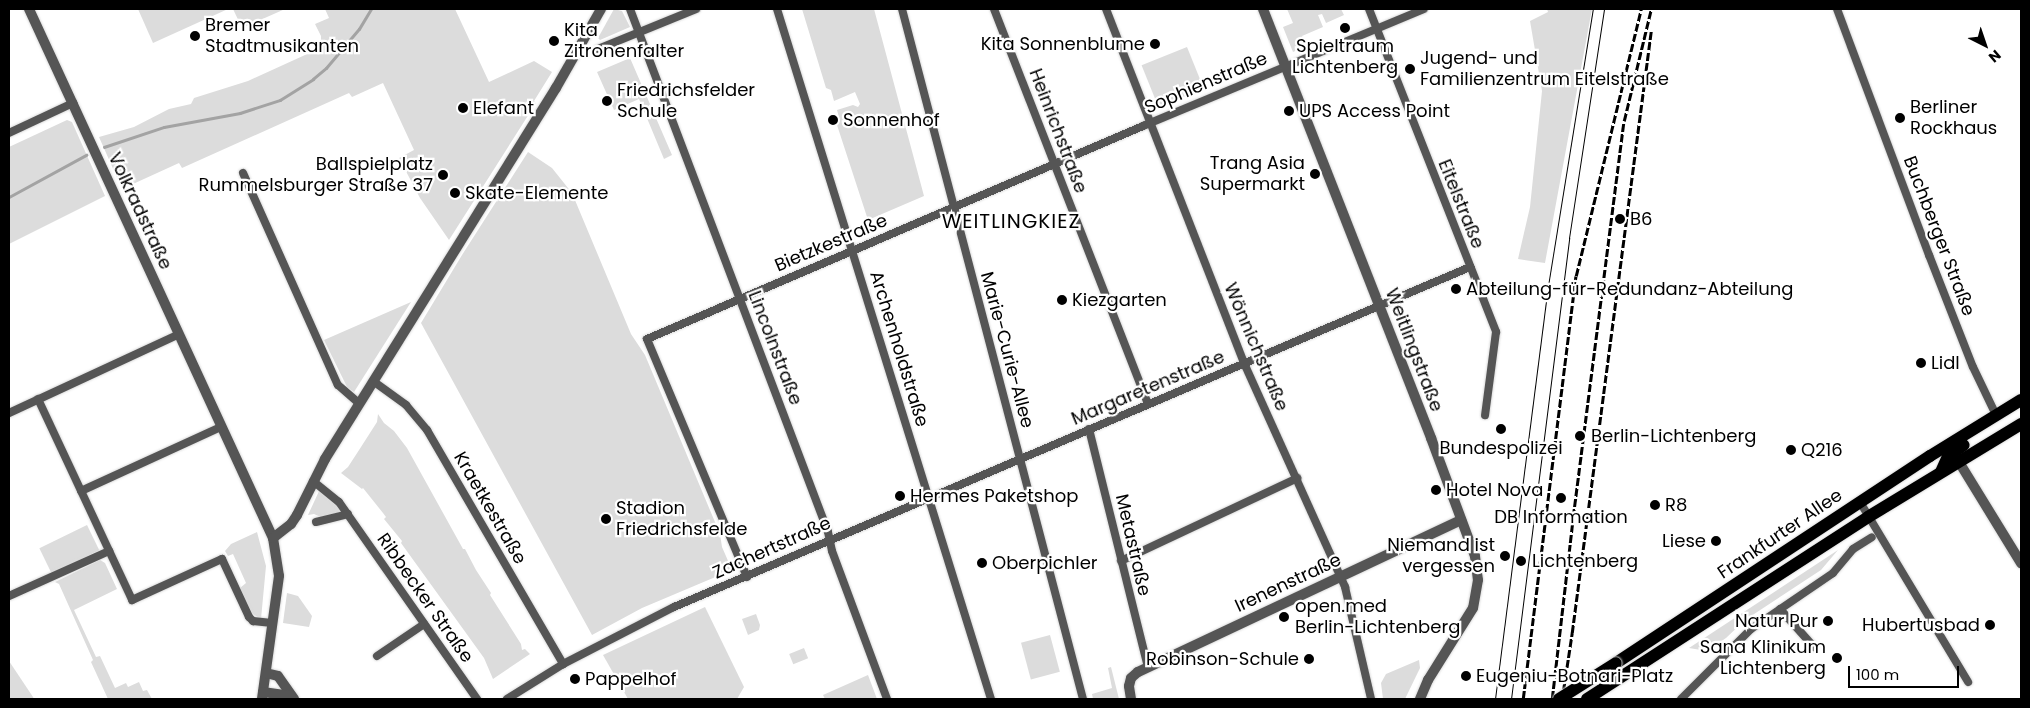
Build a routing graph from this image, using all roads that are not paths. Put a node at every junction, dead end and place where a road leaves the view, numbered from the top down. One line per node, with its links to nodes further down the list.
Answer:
1 (29, 9): 17 (street, Volkradstraße)
2 (601, 9): 30 (street)
3 (630, 9): 14 (street, Lincolnstraße)
4 (696, 9): 14 (street)
5 (777, 9): 24 (street, Archenholdstraße)
6 (902, 9): 23 (street, Marie-Curie-Allee)
7 (994, 9): 20 (street, Heinrichstraße)
8 (1106, 9): 18 (street, Wönnichstraße)
9 (1263, 9): 16 (street, Weitlingstraße)
10 (1369, 9): 13 (street, Eitelstraße)
11 (1424, 9): 13 (street, Sophienstraße)
12 (1837, 9): 37 (street, Buchberger Straße)
13 (1377, 28): 16 (street, Sophienstraße); 25 (street, Eitelstraße)
14 (641, 32): 15 (street); 26 (street, Lincolnstraße)
15 (598, 50)
16 (1285, 66): 18 (street, Sophienstraße); 27 (street, Weitlingstraße)
17 (73, 104): 19 (street); 28 (street, Volkradstraße)
18 (1150, 123): 20 (street, Sophienstraße); 29 (street, Wönnichstraße)
19 (9, 133)
20 (1054, 164): 22 (street, Sophienstraße); 34 (street, Heinrichstraße)
21 (243, 173): 33 (street)
22 (1000, 187): 23 (street, Bietzkestraße)
23 (954, 207): 24 (street, Bietzkestraße); 42 (street, Marie-Curie-Allee)
24 (852, 250): 26 (street, Bietzkestraße); 48 (street, Archenholdstraße)
25 (1470, 267): 27 (street, Margaretenstraße); 36 (street, Eitelstraße)
26 (740, 299): 56 (street, Lincolnstraße); 60 (street, Bietzkestraße)
27 (1380, 305): 29 (street, Margaretenstraße); 52 (street, Weitlingstraße)
28 (179, 334): 31 (street); 39 (street, Volkradstraße)
29 (1244, 362): 34 (street, Margaretenstraße); 45 (street, Wönnichstraße)
30 (373, 381): 33 (street); 68 (street, Kraetkestraße)
31 (38, 399): 35 (street); 47 (street)
32 (2021, 400): 37 (main road, Frankfurter Allee)
33 (359, 403): 46 (street)
34 (1148, 404): 40 (street, Margaretenstraße)
35 (9, 413)
36 (1484, 415)
37 (1996, 415): 38 (main road); 43 (main road); 44 (main road); 49 (main road, Frankfurter Allee)
38 (2019, 425): 43 (main road, Frankfurter Allee)
39 (221, 427): 47 (street); 55 (street, Volkradstraße)
40 (1089, 429): 41 (street, Margaretenstraße); 58 (street, Metastraße)
41 (1058, 442): 42 (street, Zachertstraße)
42 (1019, 458): 48 (street, Zachertstraße); 78 (street, Marie-Curie-Allee)
43 (1959, 462): 44 (main road, Frankfurter Allee); 59 (street)
44 (1941, 472): 51 (main road, Frankfurter Allee)
45 (1297, 478): 58 (street); 61 (street, Wönnichstraße)
46 (313, 481): 50 (street, Ribbecker Straße); 55 (street)
47 (81, 492): 57 (street)
48 (929, 498): 56 (street, Zachertstraße); 77 (street, Archenholdstraße)
49 (1860, 502): 51 (street); 82 (main road, Frankfurter Allee, bridge)
50 (348, 514): 53 (street); 65 (street, Ribbecker Straße)
51 (1868, 517): 71 (street); 83 (main road, Frankfurter Allee)
52 (1461, 520): 61 (street, Irenenstraße); 81 (street, Weitlingstraße)
53 (316, 522)
54 (1872, 537): 63 (street)
55 (273, 538): 64 (street, Volkradstraße)
56 (830, 540): 60 (street, Zachertstraße); 76 (street, Lincolnstraße)
57 (109, 551): 62 (street); 64 (street)
58 (1121, 561): 69 (street, Metastraße)
59 (2021, 563)
60 (747, 577): 68 (street, Zachertstraße)
61 (1340, 577): 69 (street, Irenenstraße); 80 (street, Wönnichstraße)
62 (9, 596)
63 (1780, 609): 66 (street); 84 (street)
64 (272, 624): 70 (street, Volkradstraße)
65 (424, 624): 67 (street); 74 (street, Ribbecker Straße)
66 (1814, 647)
67 (377, 656)
68 (563, 664): 75 (street, Zachertstraße)
69 (1148, 667): 79 (street, Irenenstraße)
70 (266, 673): 72 (street, Volkradstraße); 73 (street)
71 (1968, 682)
72 (262, 695): 73 (street)
73 (293, 698)
74 (477, 699)
75 (507, 699)
76 (887, 699)
77 (991, 699)
78 (1083, 699)
79 (1132, 699)
80 (1371, 699)
81 (1420, 699)
82 (1559, 699)
83 (1587, 699)
84 (1681, 699)

